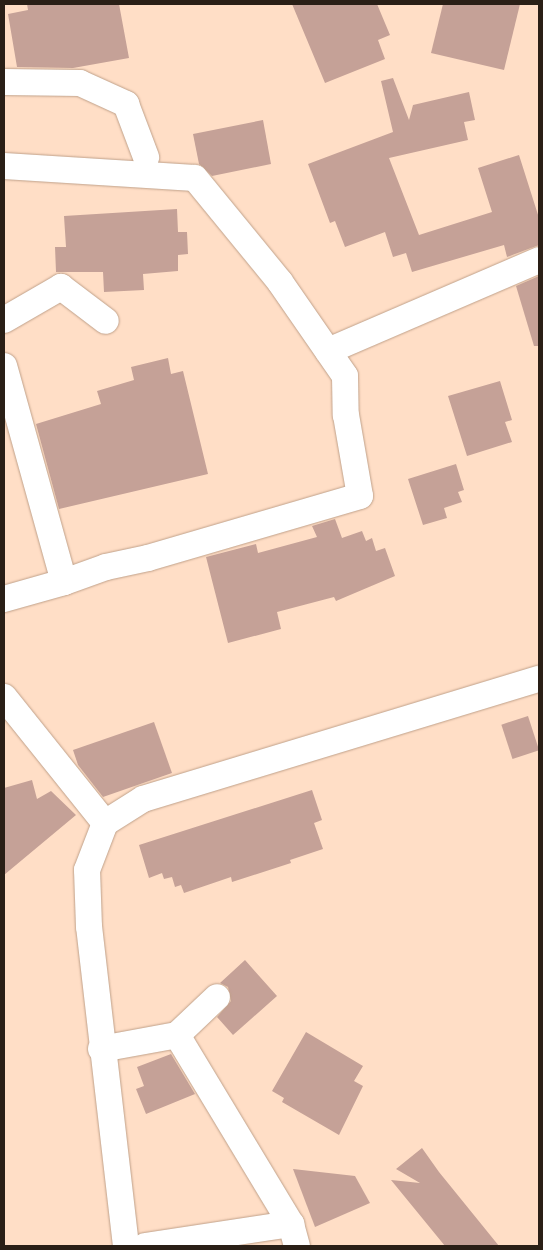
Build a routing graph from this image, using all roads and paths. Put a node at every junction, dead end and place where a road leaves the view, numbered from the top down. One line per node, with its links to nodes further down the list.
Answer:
1 (4, 82): 2 (street)
2 (146, 157)
3 (4, 166): 7 (street)
4 (539, 260): 7 (street)
5 (4, 320): 6 (street)
6 (106, 321)
7 (328, 351): 9 (street)
8 (4, 366): 9 (street)
9 (64, 582): 10 (street)
10 (4, 599)
11 (539, 679): 13 (street)
12 (4, 697): 13 (street)
13 (105, 823): 16 (street)
14 (217, 997): 15 (street)
15 (177, 1035): 16 (street); 17 (street)
16 (101, 1049): 18 (street)
17 (294, 1235): 19 (street)
18 (126, 1246)
19 (144, 1246)

